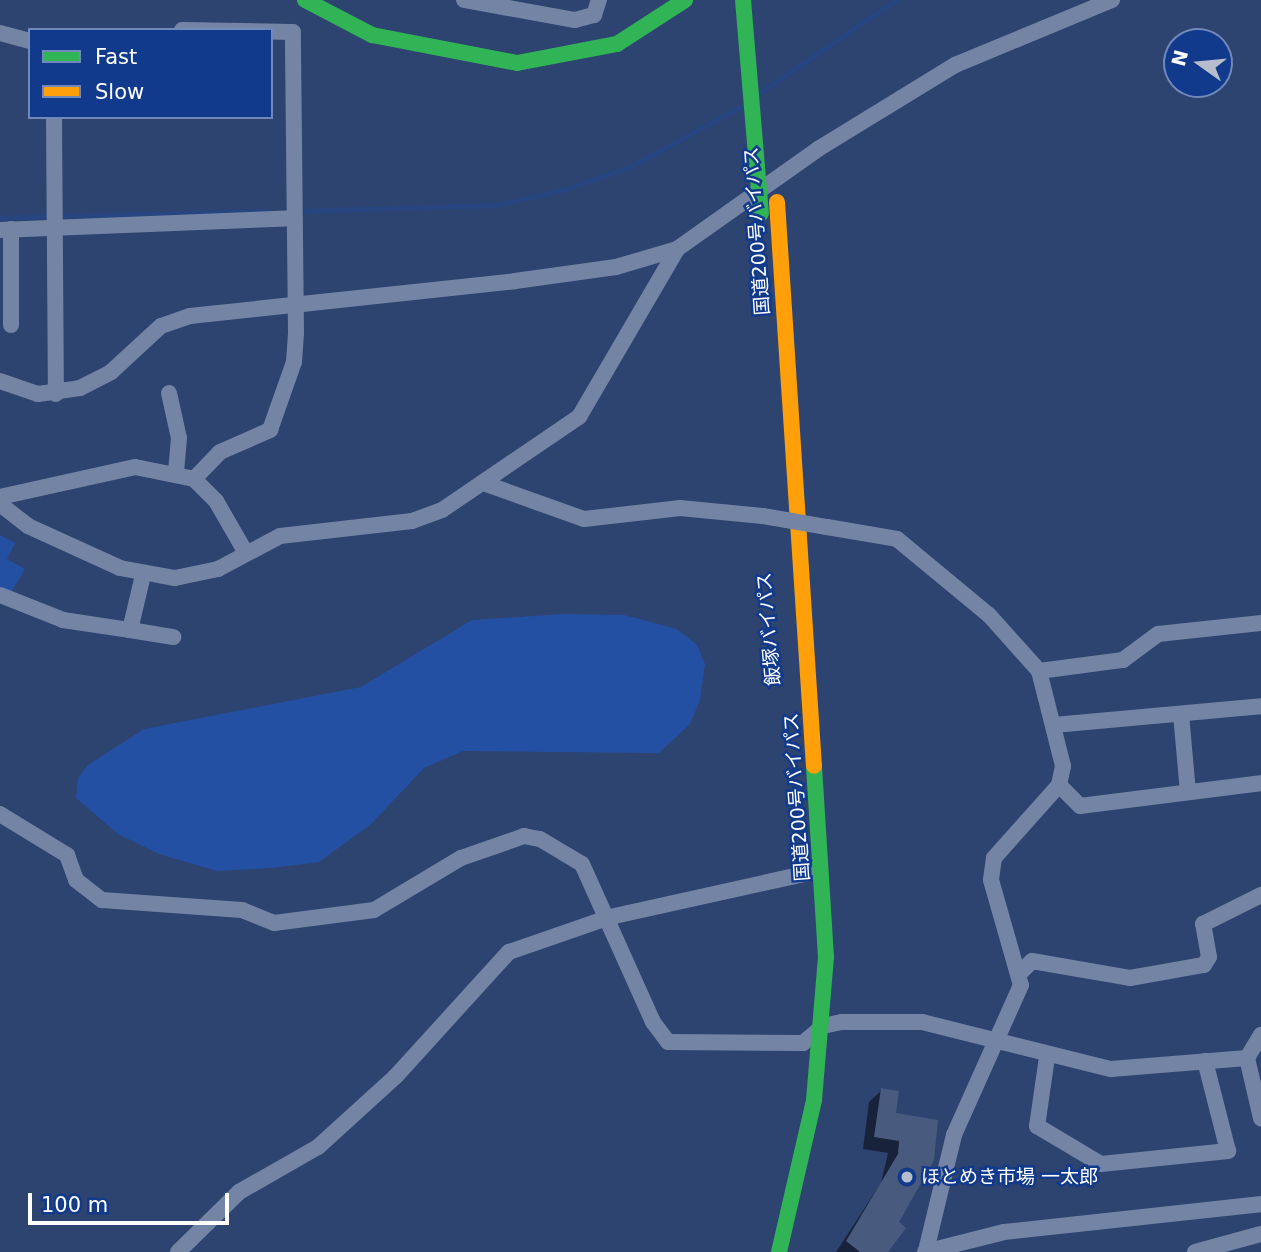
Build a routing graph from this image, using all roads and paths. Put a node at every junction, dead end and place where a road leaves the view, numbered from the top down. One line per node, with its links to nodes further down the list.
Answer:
1 (305, 0): 4 (main road)
2 (464, 0): 3 (street)
3 (599, 0)
4 (685, 0)
5 (743, 0): 40 (main road, 飯塚バイパス, bridge)
6 (759, 0): 44 (main road, 国道200号バイパス)
7 (1112, 0): 15 (street)
8 (273, 32): 12 (street)
9 (0, 33): 10 (street)
10 (28, 40)
11 (54, 119): 13 (street)
12 (293, 218): 13 (street); 16 (street)
13 (55, 229): 14 (street); 20 (street)
14 (5, 230): 17 (street)
15 (677, 249): 16 (street); 23 (street)
16 (295, 303): 20 (street); 22 (street)
17 (11, 325)
18 (0, 381): 20 (street)
19 (169, 393): 21 (street)
20 (56, 394)
21 (176, 475): 22 (street); 24 (street)
22 (194, 479): 26 (street)
23 (486, 484): 26 (street); 32 (street, bridge)
24 (0, 497)
25 (0, 503): 27 (street)
26 (246, 553): 27 (street)
27 (143, 575): 30 (street)
28 (0, 595): 30 (street)
29 (1261, 623): 32 (street)
30 (130, 629): 31 (street)
31 (173, 637)
32 (1039, 671): 35 (street)
33 (1261, 706): 34 (street)
34 (1181, 714): 35 (street); 38 (street)
35 (1054, 725): 37 (street)
36 (1261, 783): 38 (street)
37 (1059, 785): 38 (street); 43 (street)
38 (1188, 792)
39 (0, 814): 42 (street)
40 (809, 873): 42 (street); 46 (main road, 飯塚バイパス)
41 (1261, 895): 43 (street)
42 (610, 917): 46 (street); 55 (street)
43 (1019, 974): 47 (street)
44 (823, 1026): 46 (street); 47 (street); 57 (main road, 国道200号バイパス)
45 (1261, 1035): 49 (street)
46 (803, 1043): 56 (main road, 飯塚バイパス)
47 (994, 1044): 48 (street); 58 (street)
48 (1047, 1057): 50 (street); 50 (street)
49 (1247, 1058): 50 (street); 51 (street)
50 (1205, 1061)
51 (1258, 1095): 52 (street)
52 (1261, 1118)
53 (1261, 1204): 58 (street)
54 (1261, 1234): 59 (street)
55 (178, 1252)
56 (762, 1252)
57 (779, 1252)
58 (925, 1252)
59 (1195, 1252)

